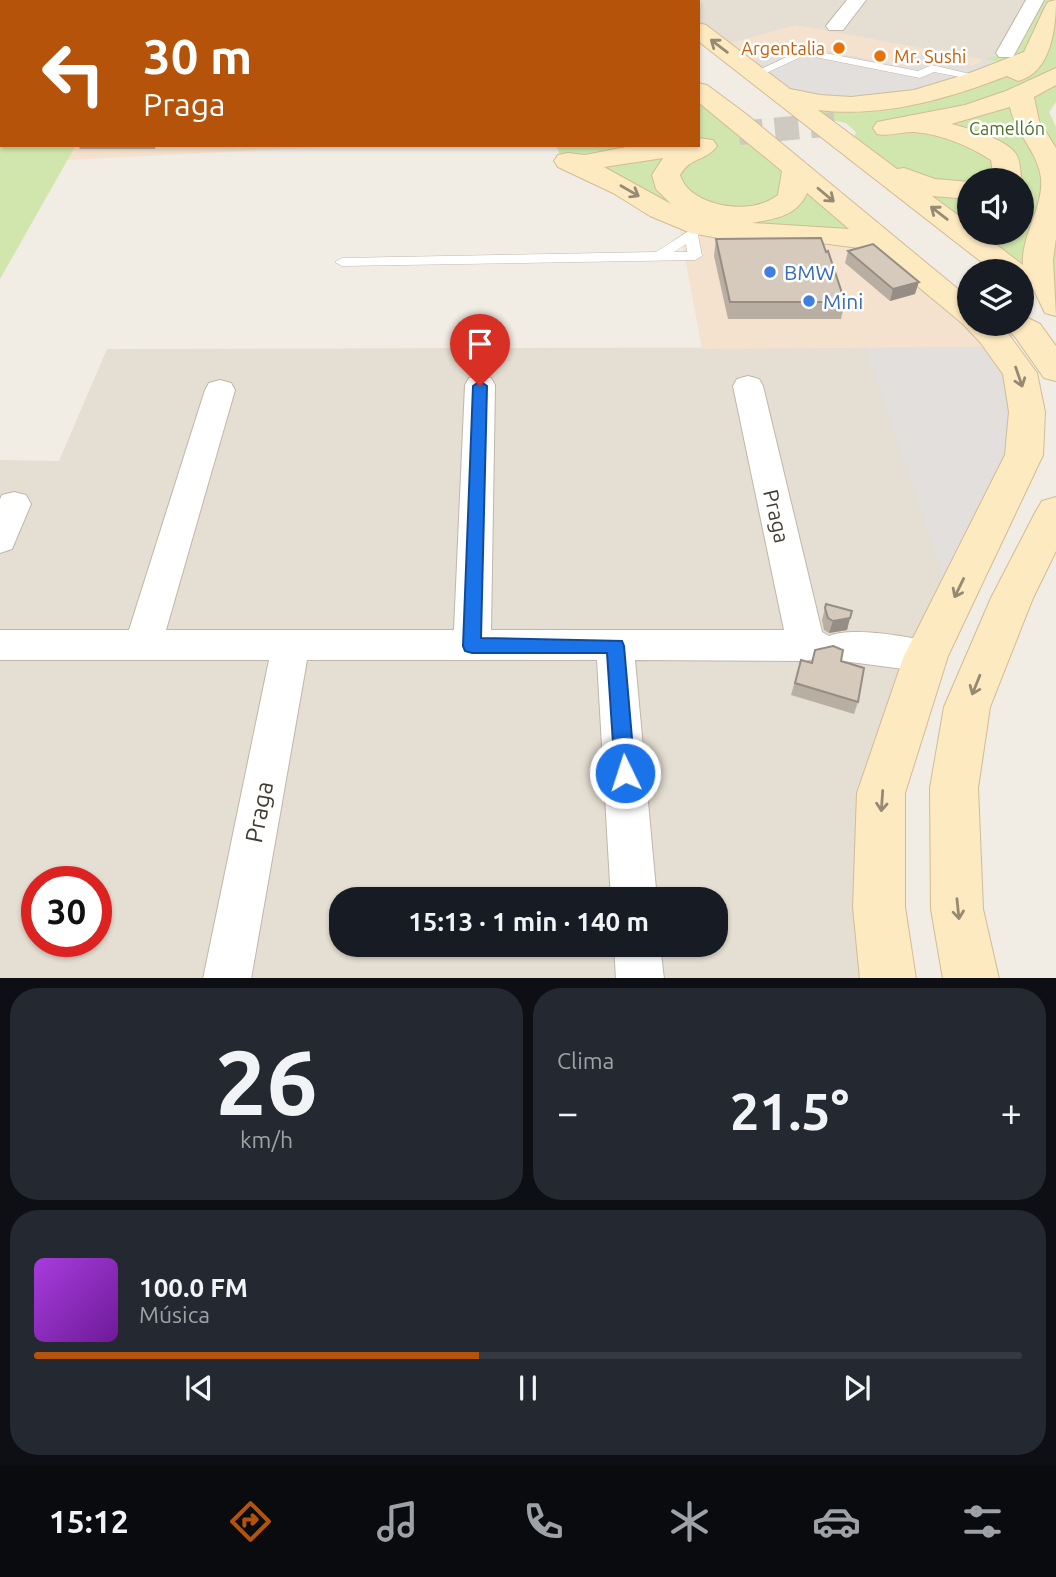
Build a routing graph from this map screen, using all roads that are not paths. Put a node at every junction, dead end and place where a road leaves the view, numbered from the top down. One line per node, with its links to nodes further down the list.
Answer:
1 (857, 0): 4 (street)
2 (1035, 0): 6 (street)
3 (1056, 7): 7 (main road)
4 (836, 26)
5 (700, 32): 9 (main road, one-way to 5)
6 (1006, 53)
7 (1034, 56): 11 (main road); 17 (main road)
8 (700, 66): 12 (main road)
9 (756, 74): 11 (lane); 13 (main road)
10 (1056, 75): 14 (main road)
11 (981, 78): 13 (main road)
12 (710, 86): 16 (main road); 30 (main road)
13 (784, 94): 17 (main road)
14 (1021, 96): 15 (main road); 33 (main road)
15 (910, 124): 17 (main road); 22 (main road)
16 (742, 131): 18 (main road); 23 (main road)
17 (851, 134): 24 (main road); 28 (main road, one-way to 17)
18 (701, 140)
19 (666, 147): 21 (main road)
20 (691, 147): 23 (main road)
21 (563, 153): 25 (main road, one-way to 25)
22 (1006, 168)
23 (796, 170): 26 (main road, one-way to 26)
24 (957, 190)
25 (696, 230): 26 (main road); 27 (lane); 27 (lane)
26 (882, 242): 32 (main road)
27 (659, 256): 29 (lane)
28 (998, 259)
29 (342, 262)
30 (957, 273)
31 (1034, 289): 33 (main road)
32 (957, 305)
33 (1056, 306)
34 (993, 336): 49 (main road, one-way to 49)
35 (1032, 336): 36 (main road)
36 (1056, 370)
37 (480, 386): 46 (street)
38 (748, 386): 48 (street, Praga)
39 (219, 390): 44 (street)
40 (14, 504): 42 (street)
41 (1056, 511): 55 (main road, one-way to 55)
42 (0, 540)
43 (0, 645): 44 (street)
44 (143, 645): 45 (street)
45 (291, 646): 46 (street); 52 (street, Praga)
46 (472, 646): 47 (street)
47 (615, 646): 48 (street); 50 (street)
48 (821, 646): 49 (street)
49 (926, 656): 54 (main road, one-way to 54)
50 (633, 887)
51 (638, 957): 53 (street)
52 (227, 978)
53 (640, 978)
54 (888, 978)
55 (971, 978)

